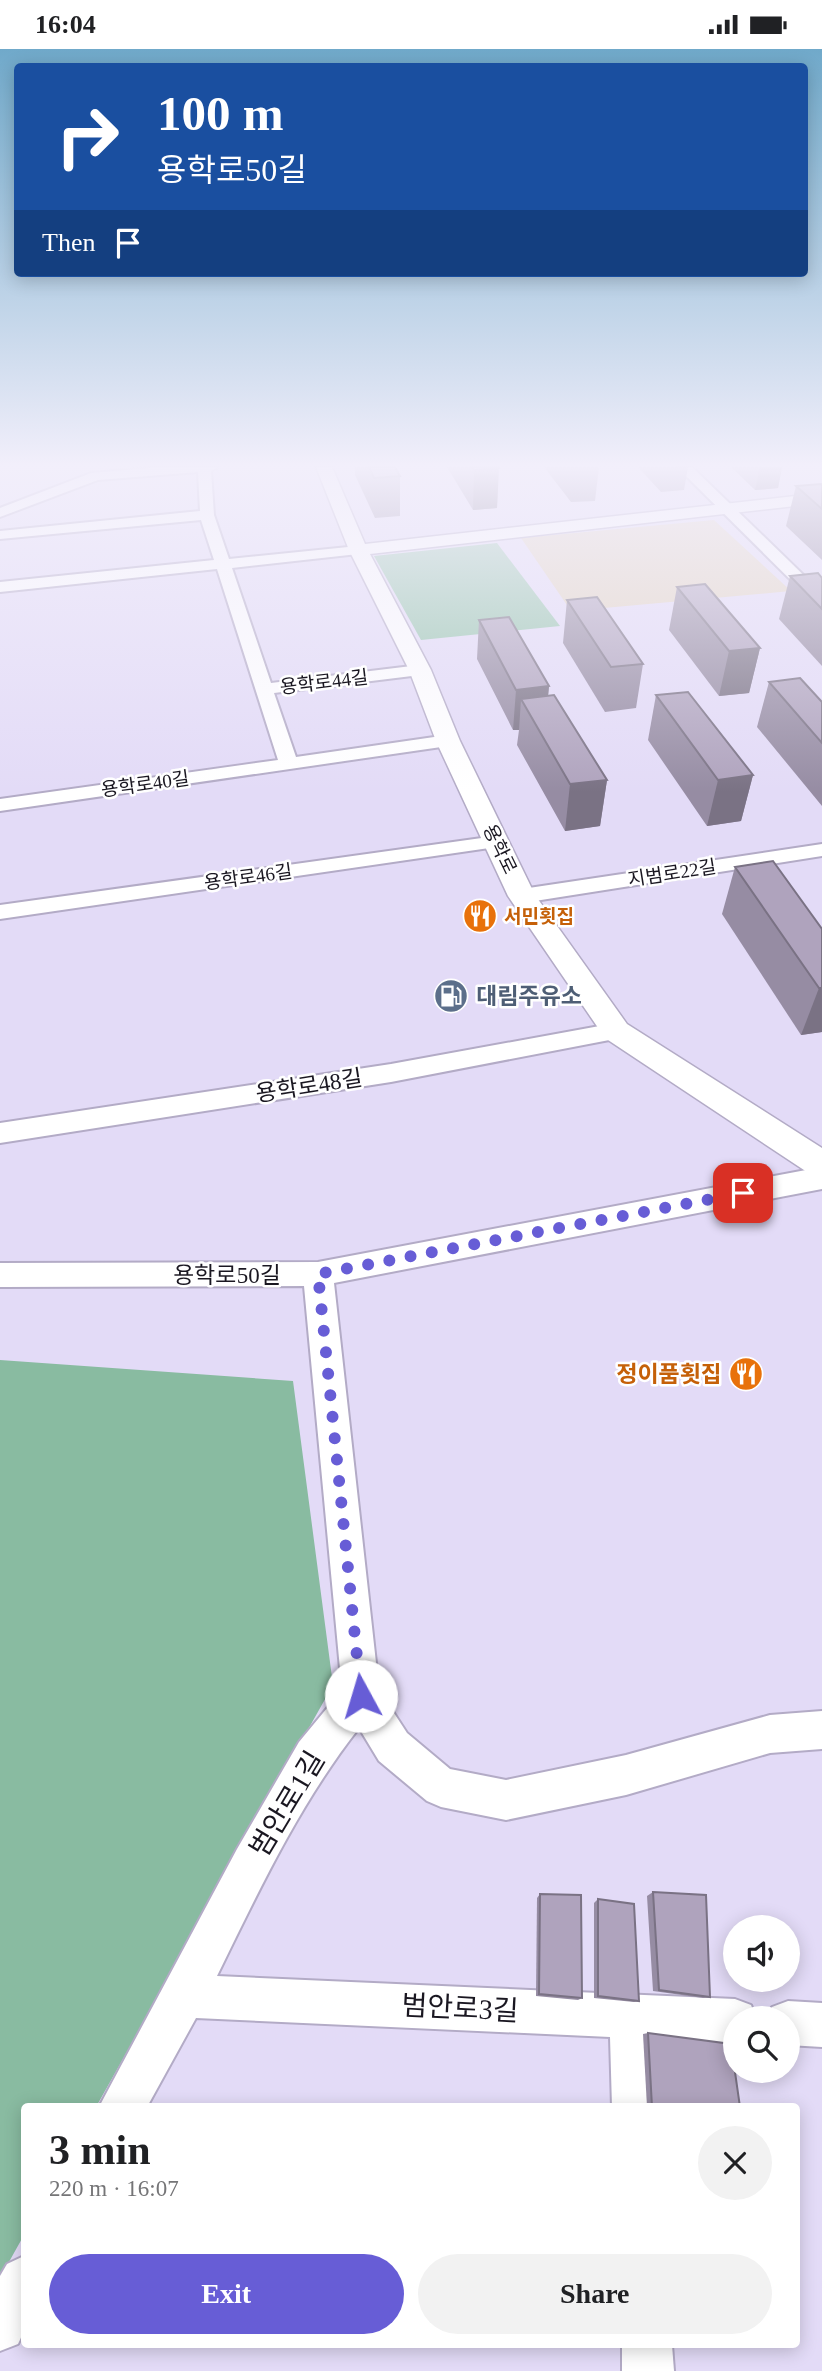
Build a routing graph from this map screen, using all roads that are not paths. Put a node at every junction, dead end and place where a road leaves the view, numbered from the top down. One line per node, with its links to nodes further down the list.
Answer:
1 (117, 575): 5 (street)
2 (226, 575): 8 (street)
3 (371, 575): 7 (street, 용학로)
4 (794, 575): 6 (street)
5 (0, 587)
6 (822, 602)
7 (420, 670): 8 (street, 용학로44길); 9 (street, 용학로)
8 (264, 689): 10 (street, 용학로44길)
9 (448, 741): 10 (street, 용학로40길); 12 (street, 용학로)
10 (289, 764): 11 (street, 용학로40길)
11 (0, 805)
12 (496, 842): 14 (street, 용학로); 15 (street, 용학로46길)
13 (822, 851): 14 (street, 지범로22길)
14 (522, 896): 16 (street, 용학로)
15 (0, 912)
16 (616, 1031): 17 (street, 용학로48길); 18 (street, 용학로)
17 (0, 1133)
18 (822, 1165)
19 (822, 1178): 20 (street, 용학로50길)
20 (318, 1274): 21 (street, 용학로50길); 22 (street)
21 (0, 1275)
22 (361, 1696): 23 (street); 24 (street, 범안로1길)
23 (822, 1730)
24 (184, 1996): 25 (street, 범안로3길); 29 (street, 범안로1길)
25 (631, 2016): 26 (street, 범안로3길); 30 (street)
26 (723, 2020)
27 (800, 2024): 28 (street)
28 (822, 2025)
29 (124, 2103)
30 (635, 2103)
31 (21, 2287): 32 (street)
32 (0, 2326)
33 (647, 2348): 34 (street)
34 (649, 2371)

